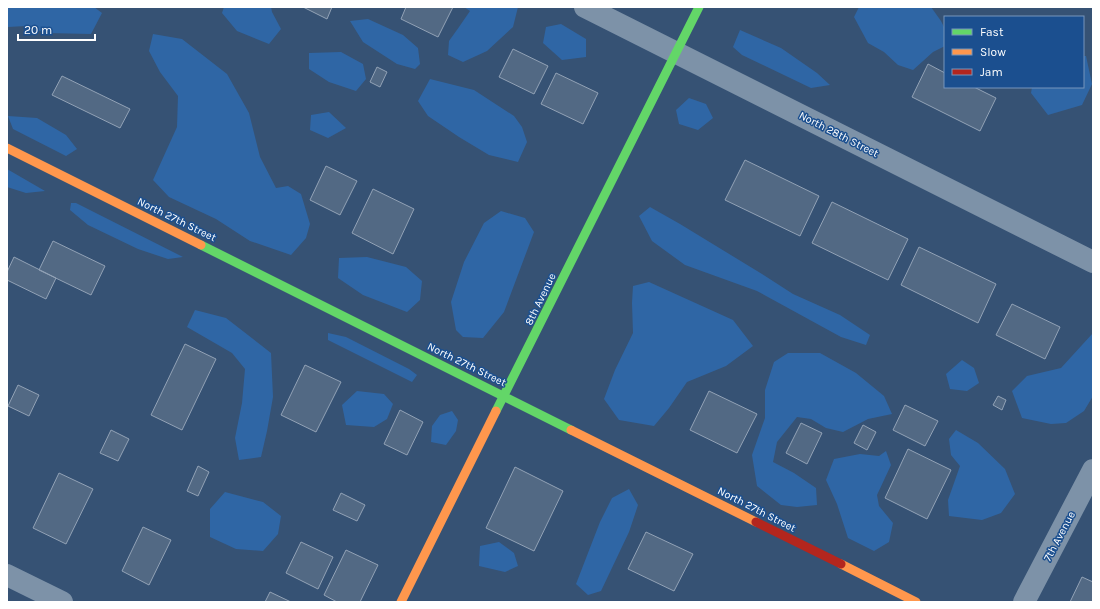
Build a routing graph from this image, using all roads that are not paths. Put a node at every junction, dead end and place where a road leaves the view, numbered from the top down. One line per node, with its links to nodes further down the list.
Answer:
1 (585, 7): 3 (street, North 28th Street)
2 (699, 7): 3 (street, 8th Avenue)
3 (676, 52): 5 (street, North 28th Street); 6 (street, 8th Avenue)
4 (7, 148): 6 (street, North 27th Street)
5 (1093, 262)
6 (505, 396): 10 (street, 8th Avenue); 11 (street, North 27th Street)
7 (1093, 470): 12 (street, 7th Avenue)
8 (7, 575): 9 (street)
9 (62, 602)
10 (402, 602)
11 (916, 602)
12 (1024, 602)

